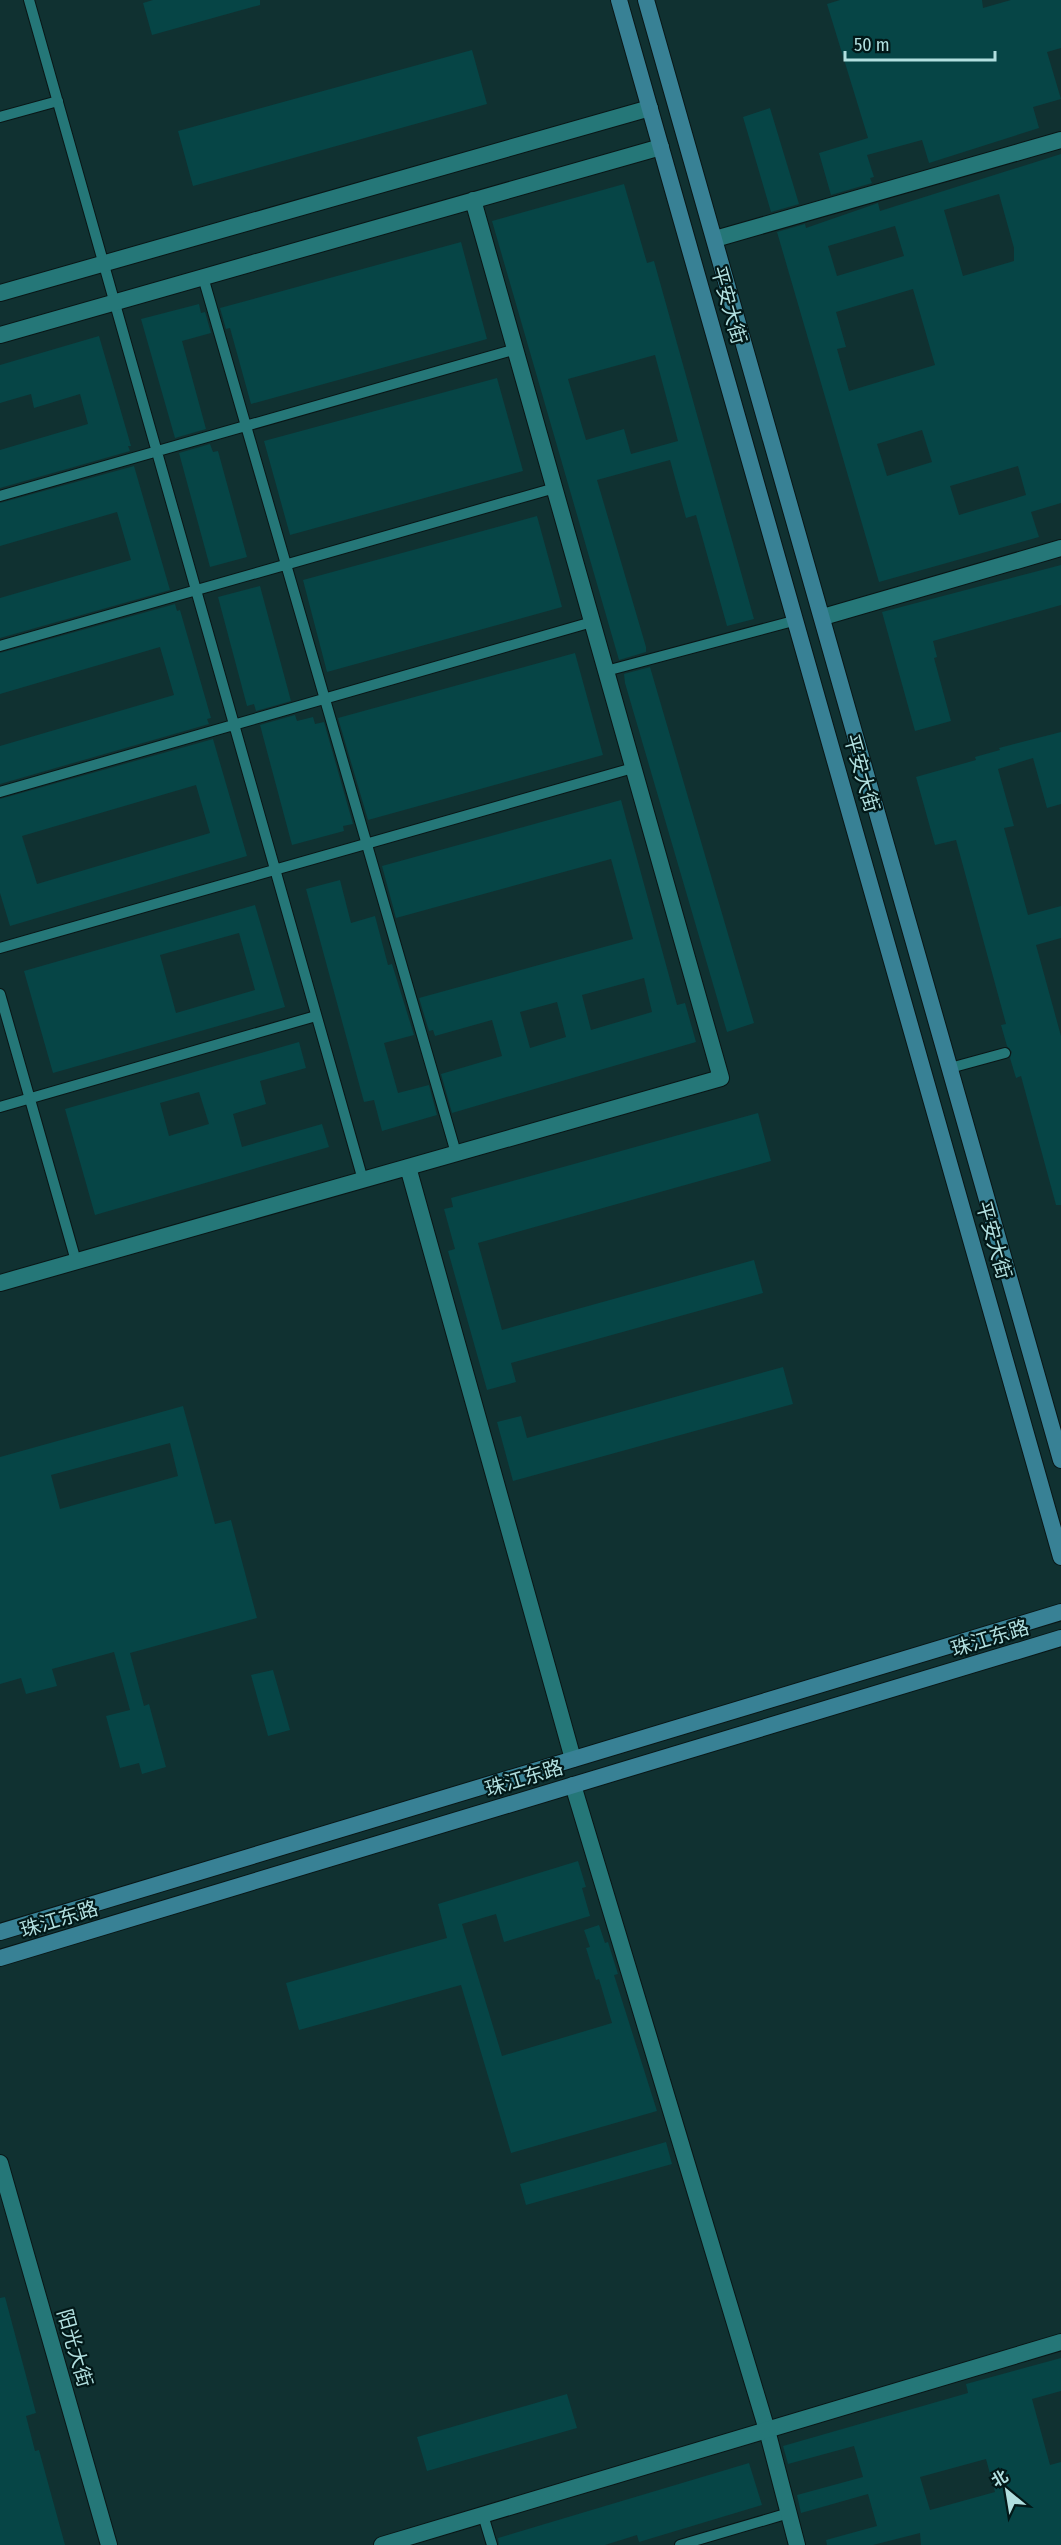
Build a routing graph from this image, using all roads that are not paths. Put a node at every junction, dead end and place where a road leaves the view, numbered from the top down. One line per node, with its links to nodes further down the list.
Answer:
1 (29, 0): 4 (lane)
2 (619, 0): 5 (main road, 平安大街)
3 (646, 0): 10 (main road, 平安大街)
4 (58, 101): 6 (lane); 11 (lane)
5 (650, 108): 8 (main road, 平安大街); 11 (street)
6 (0, 117)
7 (1061, 140): 10 (street)
8 (661, 147): 9 (street); 25 (main road, 平安大街)
9 (473, 200): 12 (street); 16 (street)
10 (715, 239): 24 (main road, 平安大街)
11 (104, 264): 13 (street); 14 (lane)
12 (203, 277): 14 (street); 17 (lane)
13 (0, 293)
14 (115, 302): 15 (street); 18 (lane)
15 (0, 335)
16 (516, 349): 17 (lane); 19 (street)
17 (246, 426): 18 (lane); 22 (lane)
18 (157, 451): 20 (lane); 23 (lane)
19 (555, 488): 22 (lane); 26 (street)
20 (0, 496)
21 (1061, 548): 24 (street)
22 (286, 564): 23 (lane); 29 (lane)
23 (196, 590): 27 (lane); 30 (lane)
24 (822, 617): 39 (main road, 平安大街)
25 (797, 620): 28 (lane); 48 (main road, 平安大街)
26 (592, 622): 28 (street); 29 (lane)
27 (0, 646)
28 (606, 671): 31 (street)
29 (324, 699): 30 (lane); 33 (lane)
30 (234, 725): 32 (lane); 34 (lane)
31 (633, 768): 33 (lane); 42 (street)
32 (0, 792)
33 (366, 844): 34 (lane); 42 (lane)
34 (275, 870): 35 (lane); 37 (lane)
35 (0, 948)
36 (0, 994): 40 (lane)
37 (316, 1016): 40 (lane); 44 (lane)
38 (1005, 1053): 39 (lane)
39 (950, 1068): 47 (main road, 平安大街)
40 (30, 1098): 41 (lane); 45 (lane)
41 (0, 1107)
42 (456, 1153): 43 (street)
43 (408, 1167): 44 (street); 51 (street)
44 (363, 1180): 45 (street)
45 (76, 1261): 46 (street)
46 (0, 1283)
47 (1061, 1460)
48 (1061, 1557)
49 (1061, 1611): 51 (main road)
50 (1061, 1638): 52 (main road, 珠江东路)
51 (573, 1759): 53 (main road)
52 (573, 1785): 54 (main road, 珠江东路); 57 (street)
53 (0, 1932)
54 (0, 1958)
55 (0, 2163): 60 (street, 阳光大街)
56 (1061, 2342): 57 (street)
57 (767, 2430): 58 (street); 59 (street)
58 (789, 2513): 63 (lane); 64 (street)
59 (483, 2515): 61 (street); 62 (lane)
60 (109, 2545)
61 (382, 2545)
62 (492, 2545)
63 (680, 2545)
64 (797, 2545)

